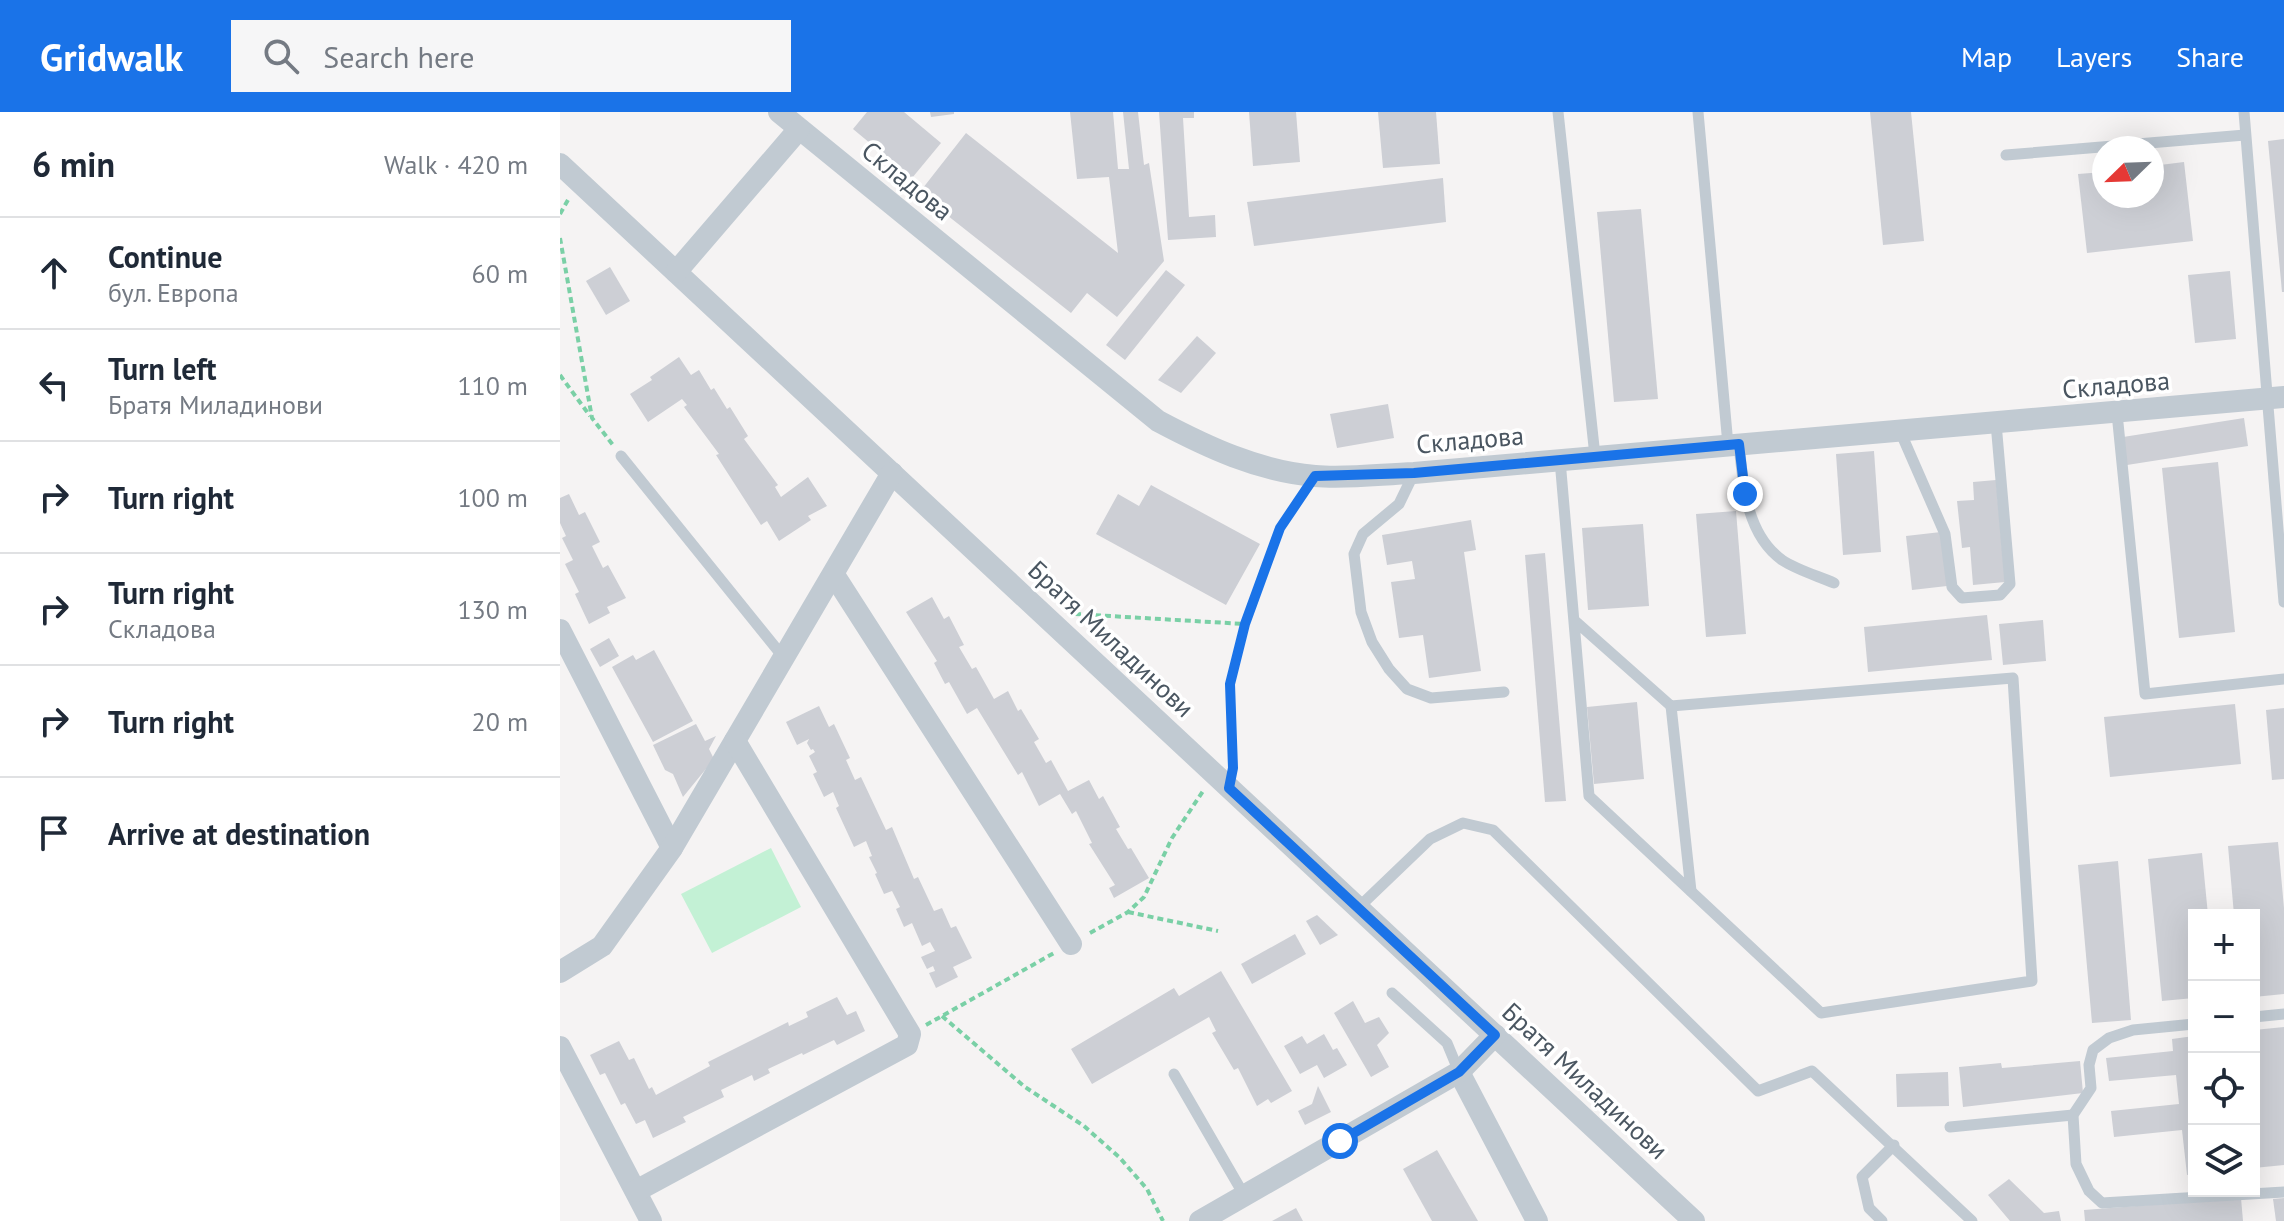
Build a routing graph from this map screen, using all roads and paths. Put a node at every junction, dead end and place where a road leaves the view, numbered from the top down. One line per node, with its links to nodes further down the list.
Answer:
1 (779, 112): 5 (street, Складова)
2 (1558, 112): 19 (lane)
3 (1698, 112): 17 (lane)
4 (2244, 112): 6 (lane)
5 (799, 129): 10 (street); 24 (street, Складова)
6 (2245, 135): 7 (lane); 12 (lane)
7 (2006, 155)
8 (560, 164): 10 (street, Братя Миладинови)
9 (560, 238): 14 (path)
10 (676, 272): 21 (street, Братя Миладинови)
11 (560, 375): 14 (path)
12 (2276, 398): 13 (street, Складова); 23 (lane)
13 (2117, 413): 15 (street, Складова); 33 (lane)
14 (592, 418): 18 (path)
15 (1996, 423): 16 (street, Складова); 16 (lane)
16 (1900, 431): 17 (street, Складова)
17 (1733, 445): 19 (street, Складова); 26 (lane)
18 (621, 456): 32 (lane)
19 (1595, 456): 20 (street, Складова)
20 (1560, 460): 22 (street, Складова); 29 (lane)
21 (892, 473): 25 (street); 28 (street, Братя Миладинови)
22 (1414, 473): 24 (street, Складова); 34 (lane)
23 (2279, 473): 27 (lane)
24 (1315, 476): 30 (path)
25 (834, 575): 32 (street); 43 (street)
26 (1834, 583)
27 (2284, 602)
28 (1041, 612): 30 (path); 37 (street, Братя Миладинови)
29 (1574, 620): 35 (lane); 39 (lane)
30 (1245, 624): 37 (path)
31 (560, 630): 38 (street)
32 (784, 658): 36 (street)
33 (2284, 679)
34 (1504, 692)
35 (1671, 706): 39 (lane); 39 (lane)
36 (735, 741): 38 (street); 57 (street)
37 (1229, 788): 40 (street, Братя Миладинови)
38 (672, 848): 44 (street)
39 (1691, 891)
40 (1358, 908): 50 (street, Братя Миладинови); 56 (lane)
41 (1128, 912): 42 (path)
42 (1218, 931)
43 (1071, 944)
44 (560, 972)
45 (1392, 993): 52 (lane)
46 (2284, 1014): 48 (lane)
47 (942, 1016): 62 (path)
48 (2260, 1016)
49 (2188, 1025): 54 (lane)
50 (1495, 1035): 52 (street); 65 (street, Братя Миладинови)
51 (560, 1047): 57 (street)
52 (1459, 1072): 59 (street); 64 (street)
53 (1174, 1074): 59 (lane)
54 (2073, 1115): 55 (lane); 58 (lane)
55 (1950, 1127)
56 (1894, 1145): 66 (lane); 67 (lane)
57 (636, 1191): 61 (street)
58 (2284, 1192)
59 (1244, 1195): 60 (street)
60 (1224, 1215): 63 (street)
61 (651, 1221)
62 (1163, 1221)
63 (1200, 1221)
64 (1537, 1221)
65 (1694, 1221)
66 (1882, 1221)
67 (1972, 1221)

